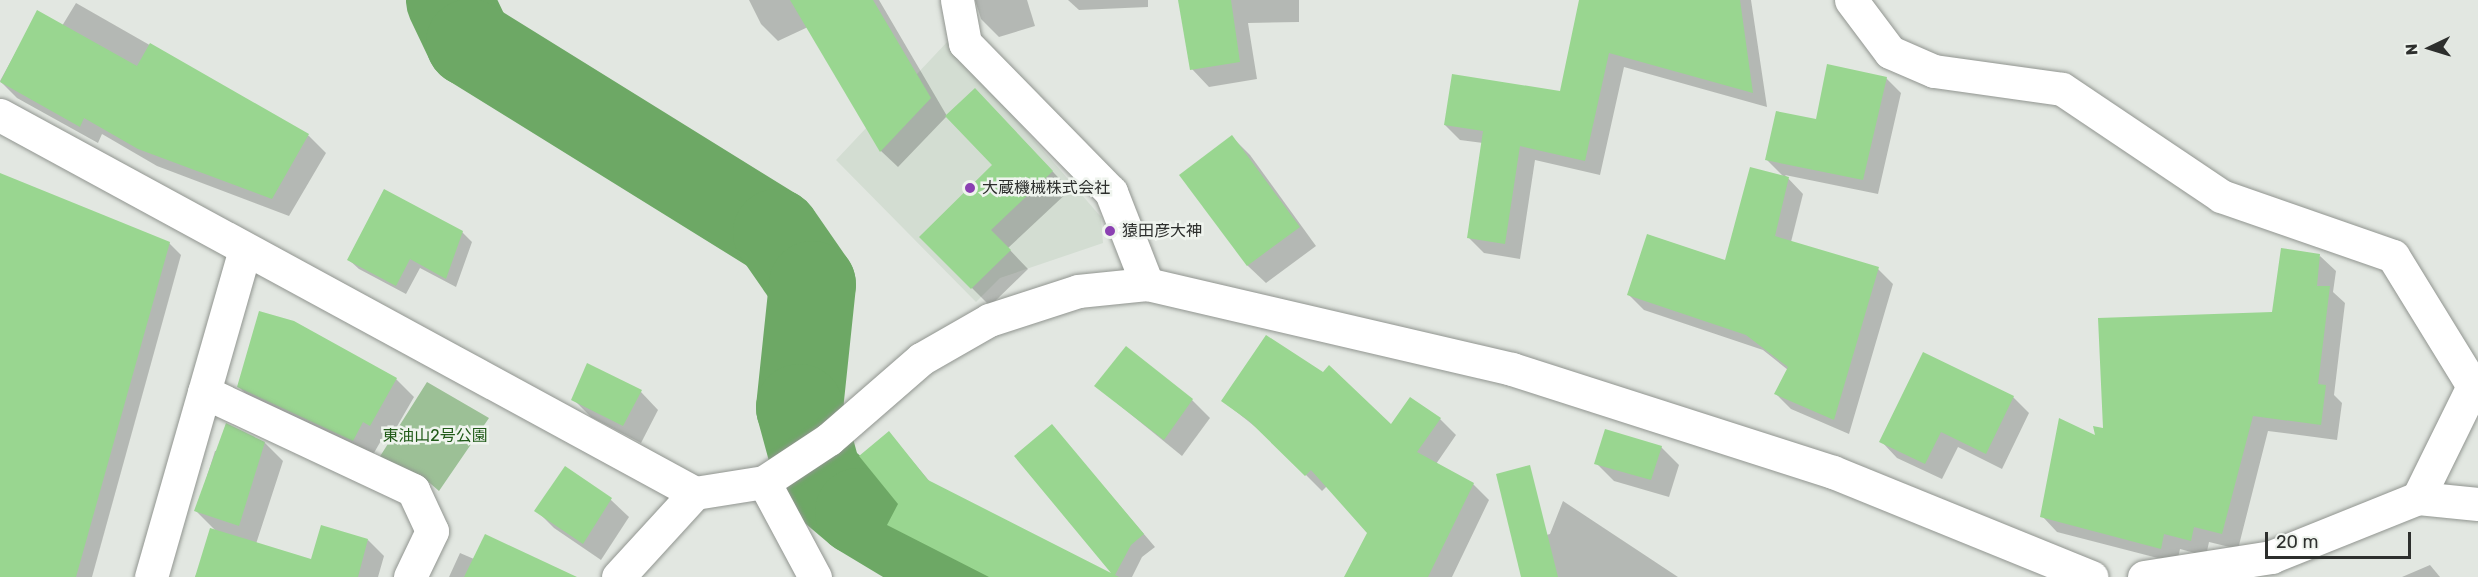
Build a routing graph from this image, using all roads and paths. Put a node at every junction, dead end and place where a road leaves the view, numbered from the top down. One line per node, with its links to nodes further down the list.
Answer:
1 (957, 0): 5 (street)
2 (1851, 0): 9 (street)
3 (0, 115): 4 (street)
4 (245, 249): 6 (street); 8 (street)
5 (1147, 284): 7 (street); 15 (street)
6 (204, 392): 11 (street); 12 (street)
7 (764, 482): 8 (street); 14 (street)
8 (695, 493): 13 (street)
9 (2418, 498): 10 (street); 16 (street)
10 (2478, 504)
11 (151, 577)
12 (410, 577)
13 (618, 577)
14 (815, 577)
15 (2092, 577)
16 (2144, 577)

